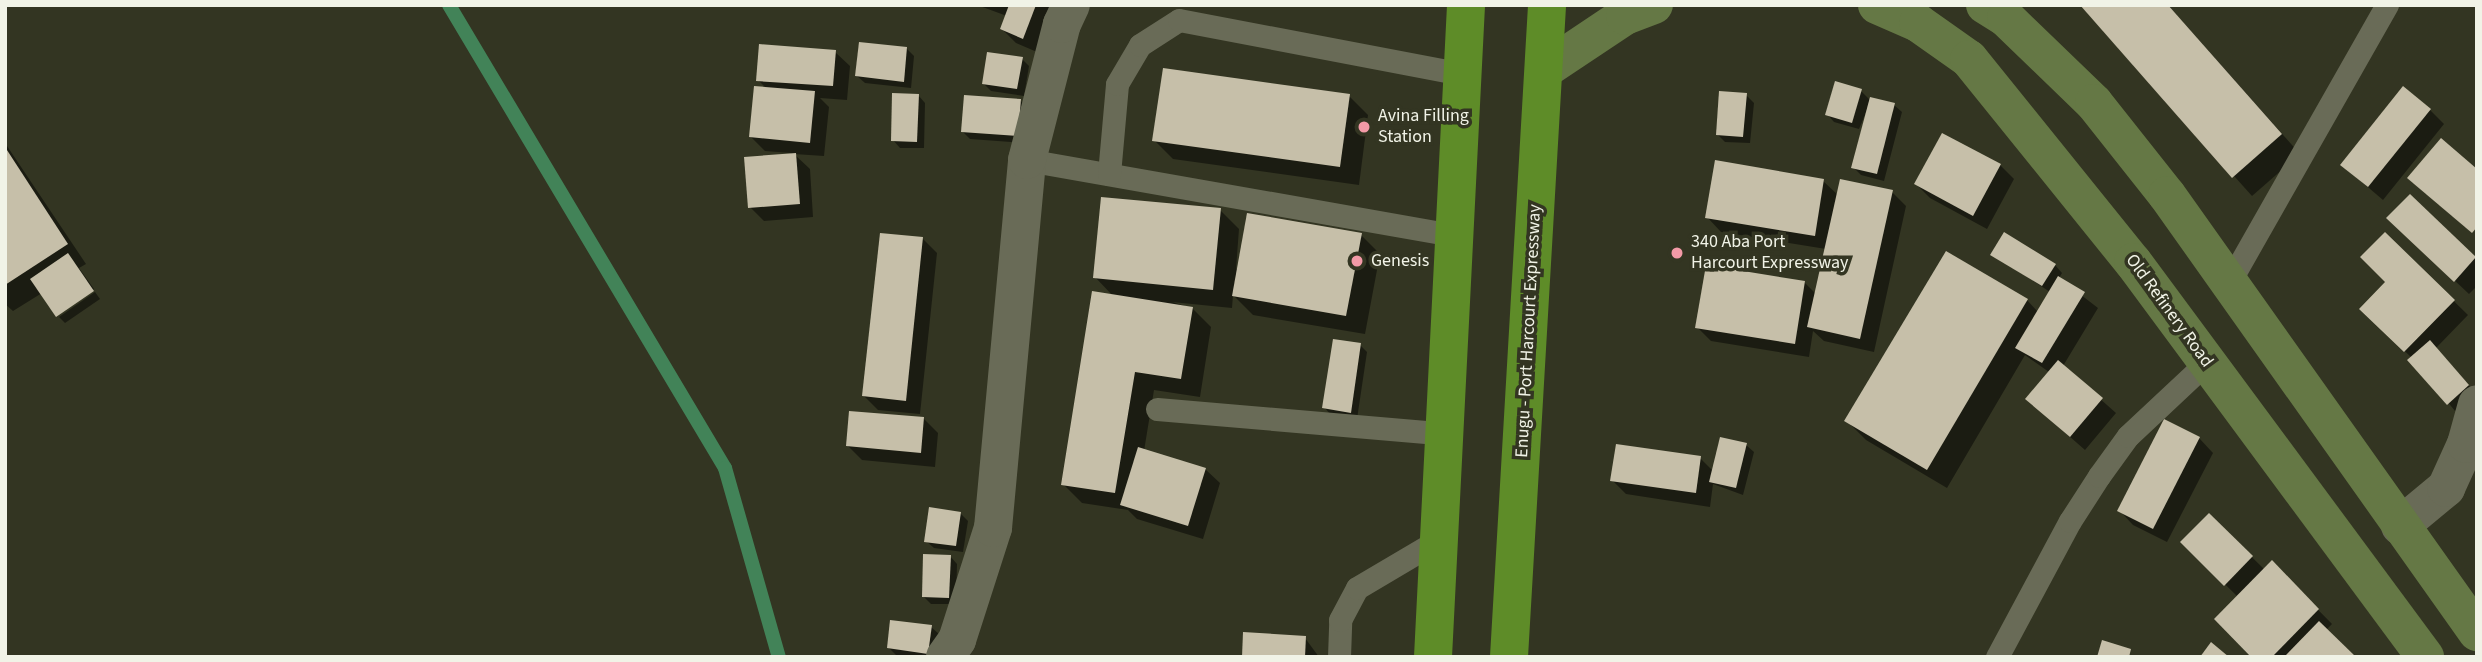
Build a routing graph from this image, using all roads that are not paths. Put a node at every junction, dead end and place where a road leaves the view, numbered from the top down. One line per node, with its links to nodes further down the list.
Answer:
1 (1072, 5): 10 (street)
2 (1466, 5): 9 (highway)
3 (1546, 5): 8 (highway, Enugu - Port Harcourt Expressway)
4 (1654, 5): 8 (main road)
5 (1877, 5): 14 (main road, Old Refinery Road)
6 (1984, 5): 13 (main road)
7 (2387, 5): 13 (lane)
8 (1544, 70): 24 (highway, Enugu - Port Harcourt Expressway)
9 (1464, 74): 11 (lane); 12 (highway)
10 (1027, 160): 11 (lane); 21 (street)
11 (1109, 174): 12 (lane)
12 (1452, 235): 17 (highway)
13 (2230, 281): 18 (main road)
14 (2207, 362): 25 (lane); 26 (main road, Old Refinery Road)
15 (2477, 404): 18 (street)
16 (1157, 410): 17 (lane)
17 (1446, 434): 19 (highway)
18 (2400, 526): 20 (main road)
19 (1440, 539): 22 (lane); 23 (highway)
20 (2477, 632)
21 (945, 657)
22 (1339, 657)
23 (1433, 657)
24 (1509, 657)
25 (1997, 657)
26 (2425, 657)

